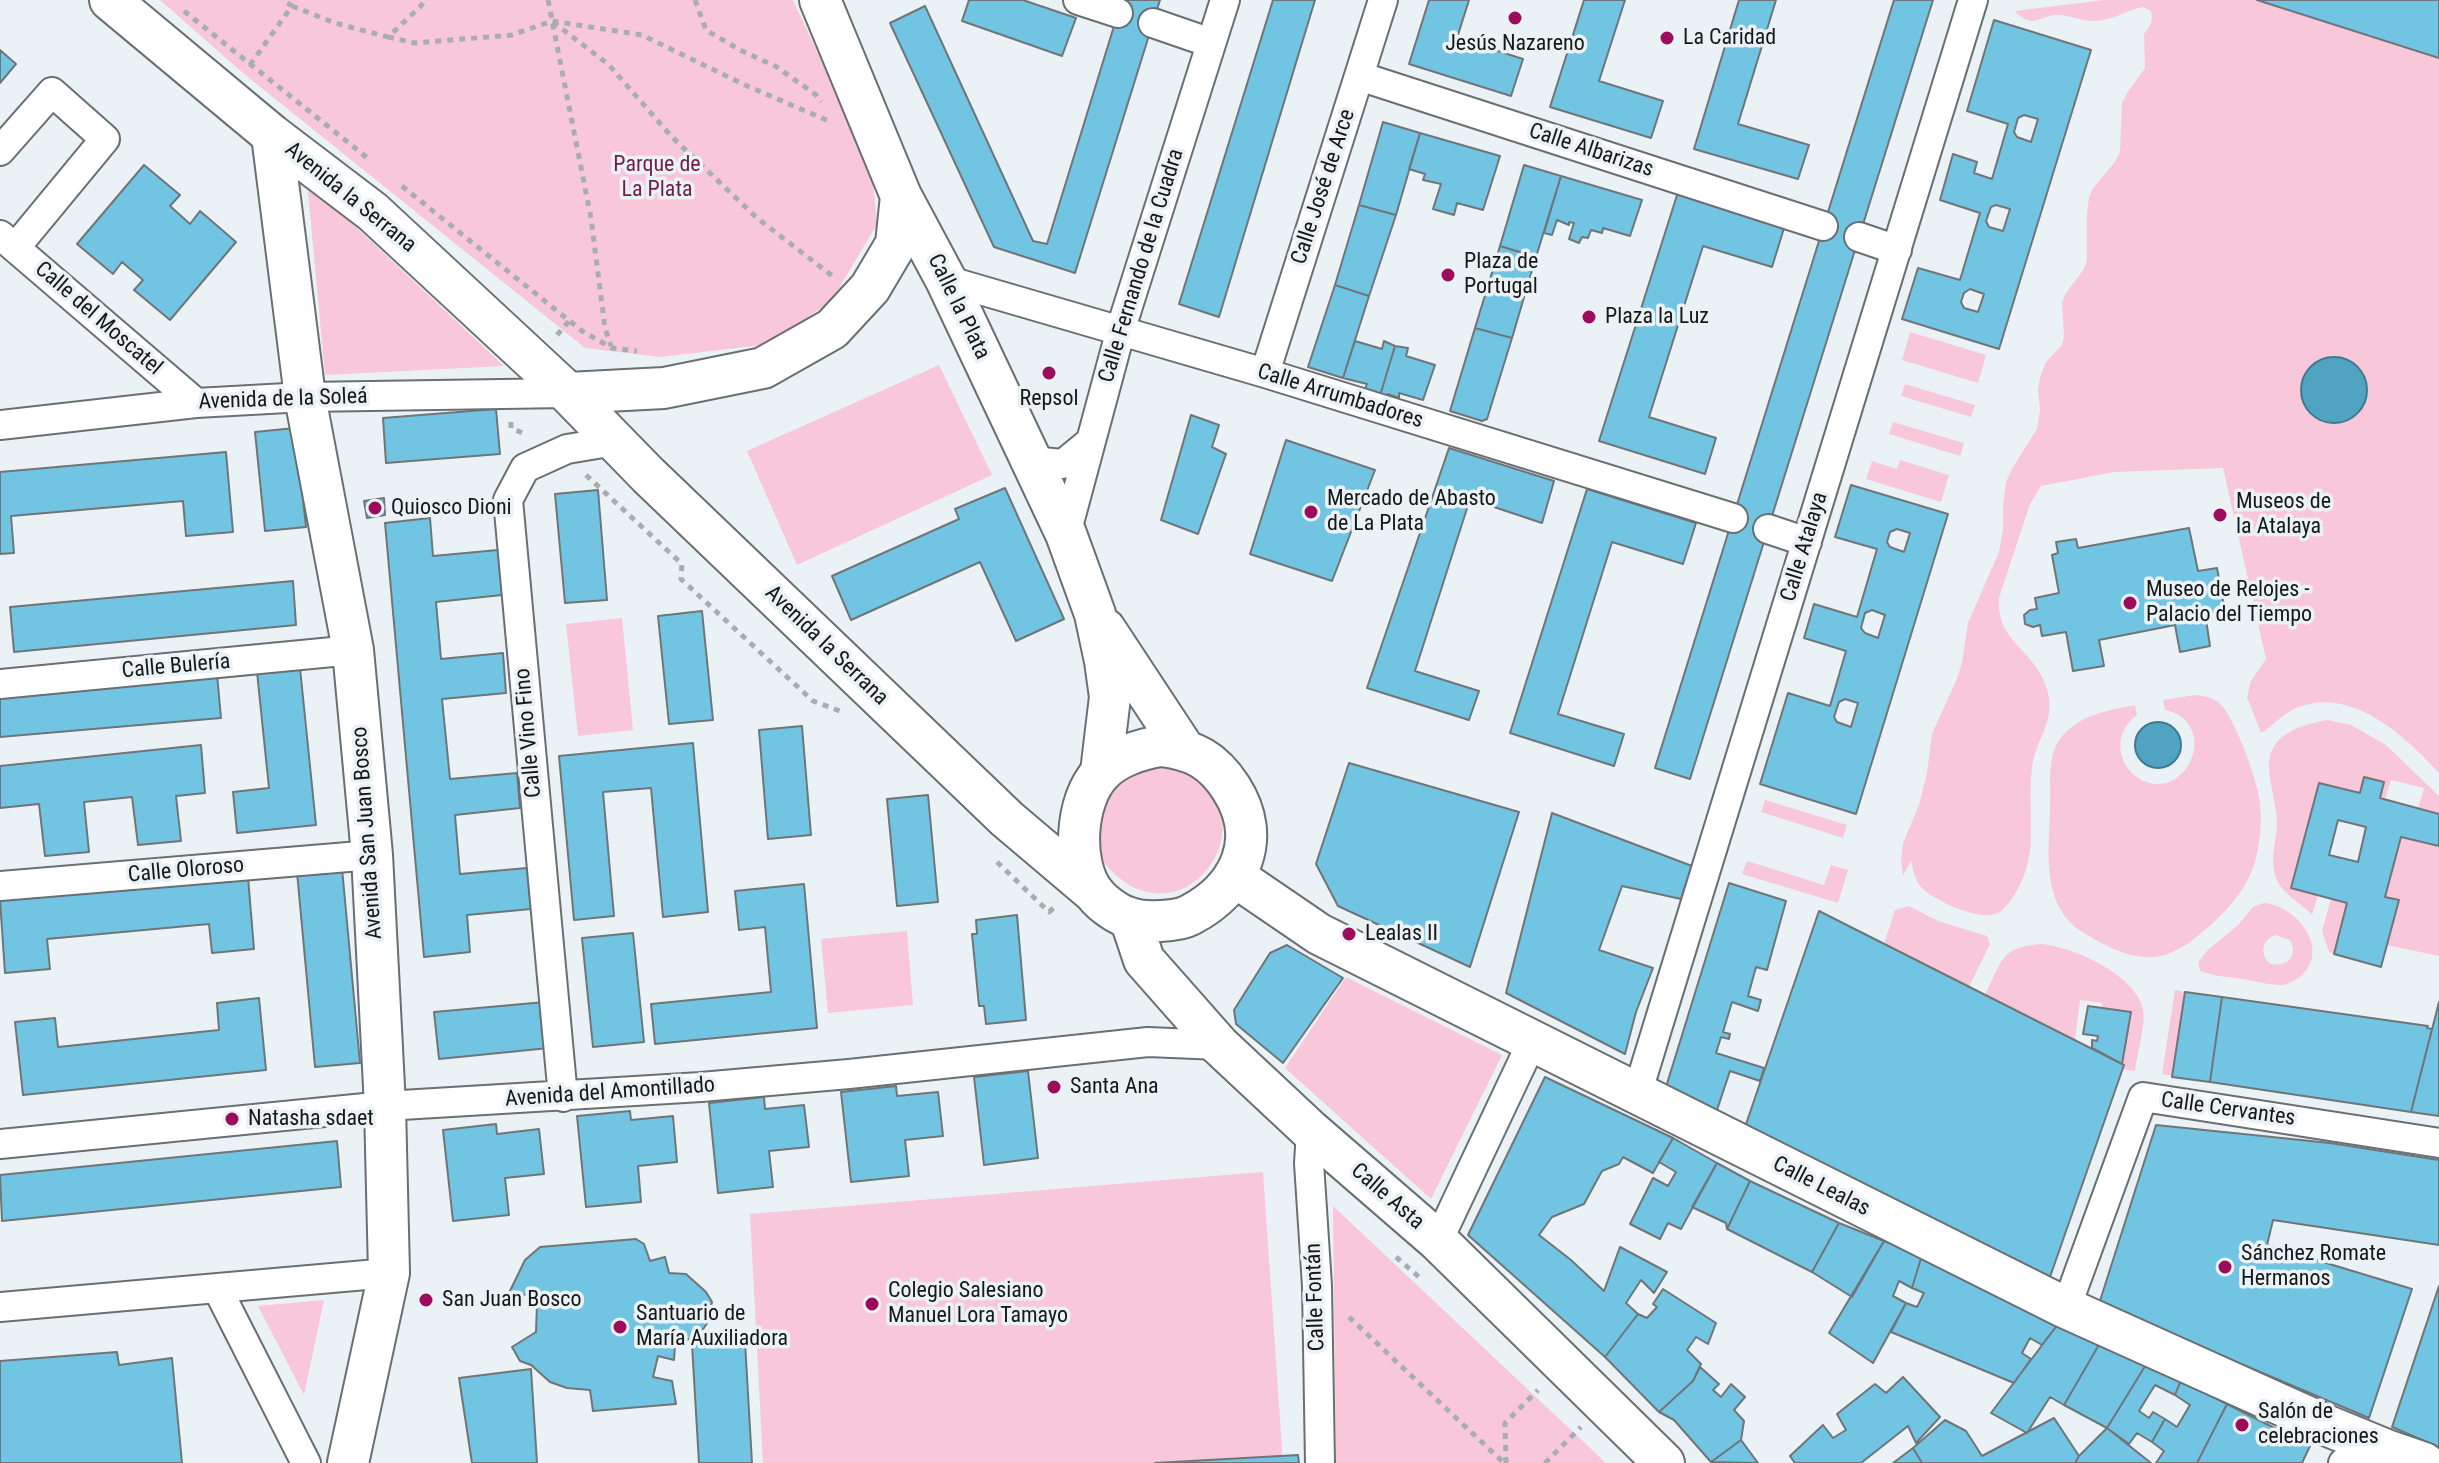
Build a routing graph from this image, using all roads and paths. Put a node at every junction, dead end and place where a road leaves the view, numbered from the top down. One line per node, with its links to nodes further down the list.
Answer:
1 (110, 0): 20 (street, Avenida la Serrana)
2 (283, 0): 12 (path)
3 (425, 0): 16 (path)
4 (548, 0): 14 (path)
5 (695, 0): 21 (path)
6 (820, 0): 27 (street, Calle la Plata)
7 (1078, 0): 13 (street)
8 (1225, 0): 17 (street, Calle Fernando de la Cuadra)
9 (1383, 0): 19 (street, Calle José de Arce)
10 (1973, 0): 31 (street, Calle Atalaya)
11 (177, 5): 18 (path)
12 (292, 6): 16 (path); 18 (path)
13 (1118, 13)
14 (552, 21): 16 (path); 22 (path); 33 (path); 36 (path)
15 (1153, 23): 17 (street)
16 (388, 37)
17 (1211, 43): 35 (street, Calle Fernando de la Cuadra)
18 (250, 64): 20 (path); 25 (path)
19 (1359, 76): 28 (street, Calle Albarizas); 39 (street, Calle José de Arce)
20 (225, 95): 23 (street, Avenida la Serrana)
21 (823, 104)
22 (829, 114)
23 (272, 135): 38 (street, Avenida la Serrana); 43 (street, Avenida la Serrana)
24 (0, 151): 30 (street)
25 (371, 161)
26 (395, 180): 34 (path)
27 (901, 196): 32 (street, Calle la Plata); 40 (street)
28 (1823, 226)
29 (1859, 237): 31 (street)
30 (8, 242): 44 (street, Calle del Moscatel)
31 (1897, 250): 53 (street, Calle Atalaya)
32 (946, 280): 35 (street, Calle Arrumbadores); 49 (street, Calle la Plata)
33 (838, 284)
34 (569, 321): 36 (path); 38 (path)
35 (1121, 331): 39 (street, Calle Arrumbadores); 47 (street, Calle Fernando de la Cuadra)
36 (612, 348): 37 (path); 40 (path)
37 (641, 352)
38 (533, 361): 41 (street, Avenida la Serrana)
39 (1265, 373): 50 (street, Calle Arrumbadores)
40 (614, 390): 41 (street)
41 (568, 393): 42 (street, Avenida de la Soleá); 46 (street, Avenida la Serrana)
42 (508, 395): 43 (street, Avenida de la Soleá); 48 (path)
43 (305, 397): 44 (street, Avenida de la Soleá); 55 (street, Avenida San Juan Bosco)
44 (196, 403): 45 (street, Avenida de la Soleá)
45 (0, 425)
46 (615, 441): 48 (street, Calle Vino Fino); 64 (street, Avenida la Serrana)
47 (1091, 441): 49 (street); 52 (street, Calle Fernando de la Cuadra)
48 (561, 452): 57 (path); 69 (street, Calle Vino Fino)
49 (1031, 461): 52 (street, Calle la Plata)
50 (1733, 518)
51 (1768, 529): 53 (street)
52 (1066, 534): 54 (street, Calle la Plata)
53 (1807, 542): 68 (street, Calle Atalaya)
54 (1095, 614): 58 (street, Calle la Plata); 59 (street, Calle la Plata)
55 (353, 650): 56 (street, Calle Bulería); 60 (street, Avenida San Juan Bosco)
56 (0, 684)
57 (841, 712)
58 (1184, 749): 59 (street); 62 (street)
59 (1101, 772): 64 (street)
60 (372, 855): 63 (street, Calle Oloroso); 70 (street, Avenida San Juan Bosco)
61 (994, 859): 64 (path)
62 (1234, 876): 65 (street); 66 (street, Calle Lealas)
63 (0, 886)
64 (1077, 896): 65 (street)
65 (1130, 918): 67 (street, Calle Asta)
66 (1532, 1042): 68 (street, Calle Lealas); 74 (street)
67 (1219, 1045): 69 (street, Avenida del Amontillado); 71 (street, Calle Asta)
68 (1637, 1094): 81 (street, Calle Lealas)
69 (563, 1097): 70 (street, Avenida del Amontillado)
70 (385, 1106): 73 (street, Avenida del Amontillado); 76 (street, Avenida San Juan Bosco)
71 (1311, 1131): 74 (street, Calle Asta); 77 (street, Calle Fontán)
72 (2439, 1143): 81 (street, Calle Cervantes)
73 (0, 1144)
74 (1438, 1241): 92 (street, Calle Asta)
75 (1395, 1255): 78 (path)
76 (389, 1273): 79 (street); 88 (street, Avenida San Juan Bosco)
77 (1317, 1286): 89 (street, Calle Fontán); 90 (path)
78 (1428, 1286)
79 (217, 1288): 80 (street); 87 (street)
80 (0, 1307)
81 (2066, 1308): 86 (street, Calle Lealas)
82 (1530, 1378): 90 (path)
83 (1573, 1416): 84 (path)
84 (1583, 1426): 85 (path); 91 (path)
85 (1590, 1432)
86 (2407, 1457): 93 (street)
87 (306, 1463)
88 (348, 1463)
89 (1320, 1463)
90 (1505, 1463)
91 (1545, 1463)
92 (1664, 1463)
93 (2343, 1463)

